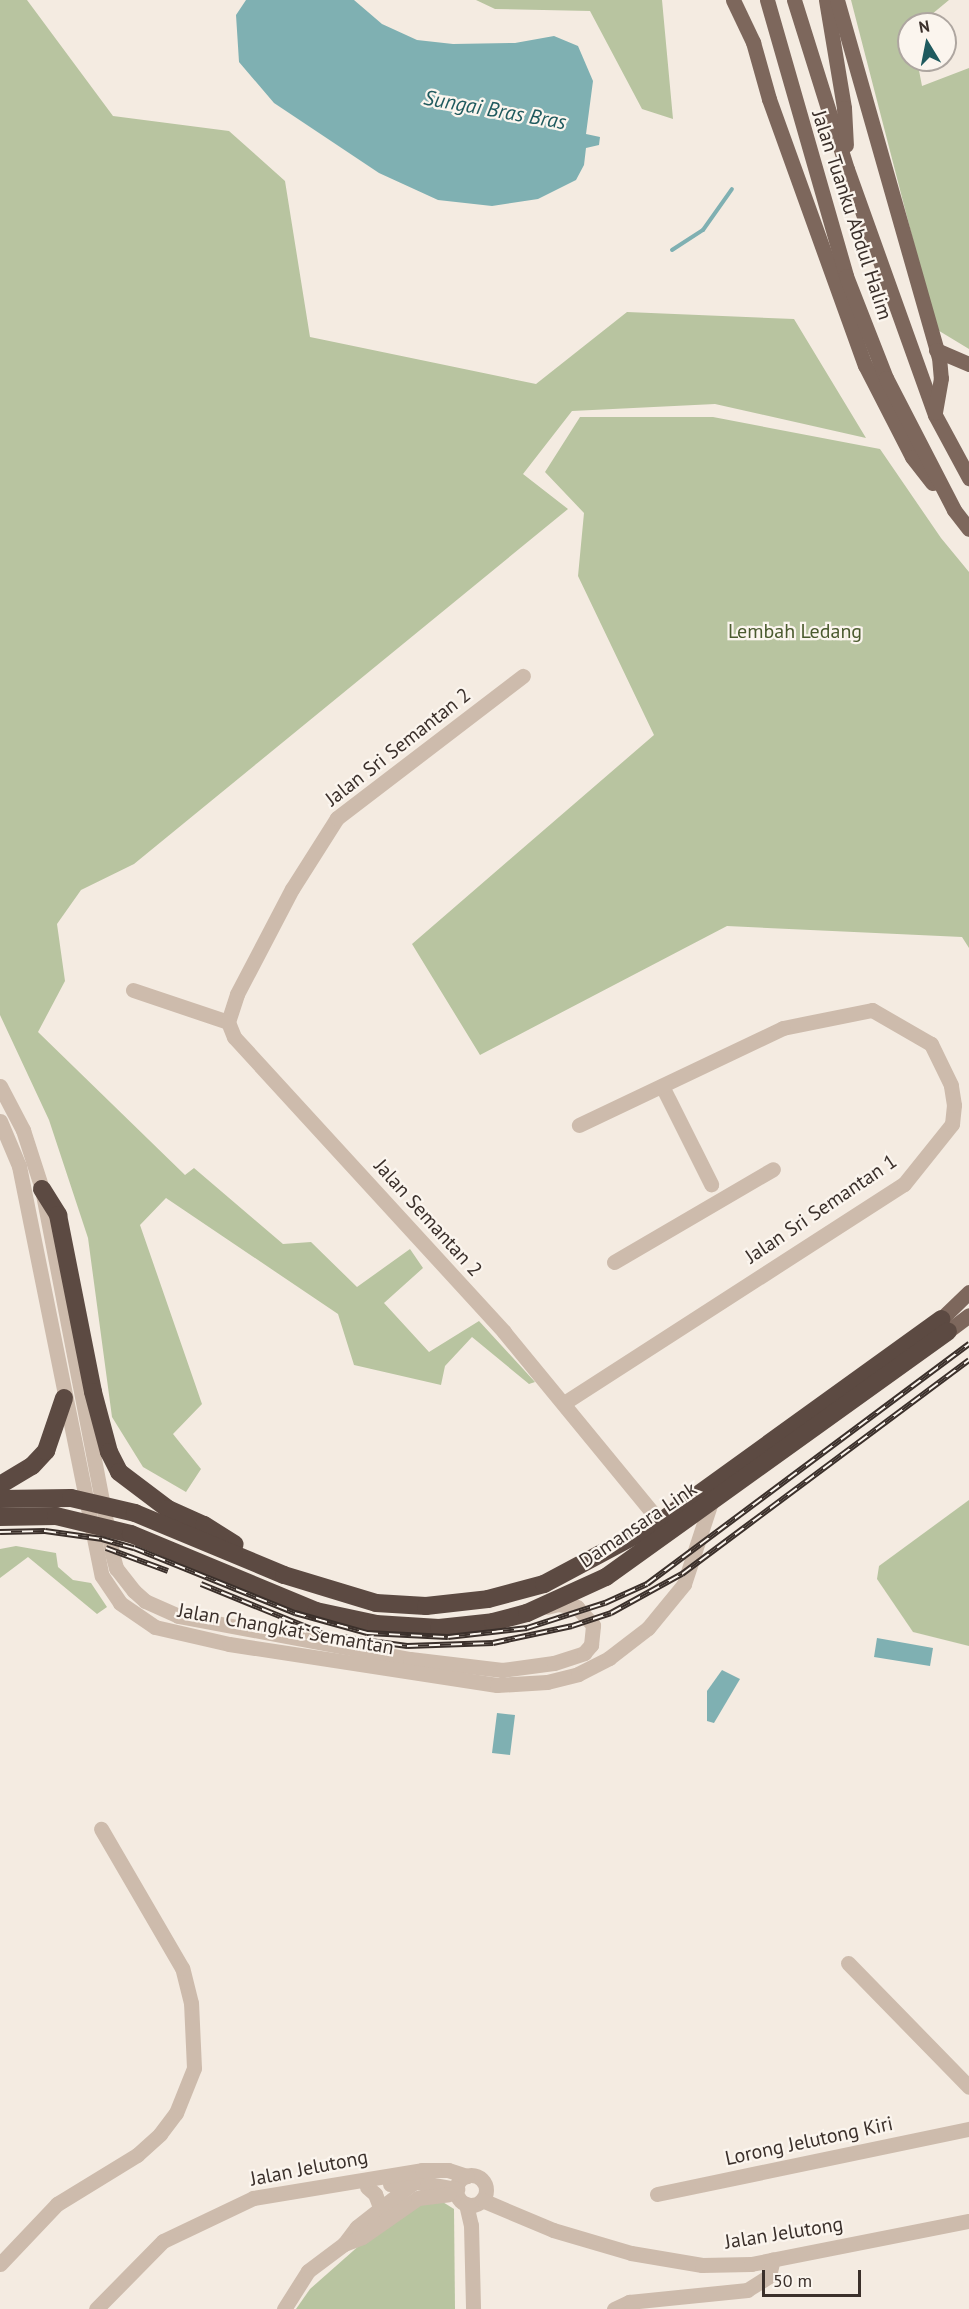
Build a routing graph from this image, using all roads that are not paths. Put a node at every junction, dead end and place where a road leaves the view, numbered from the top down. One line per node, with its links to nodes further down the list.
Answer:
1 (733, 0): 11 (main road)
2 (767, 0): 11 (main road, Jalan Tuanku Abdul Halim)
3 (794, 0): 6 (main road, Jalan Tuanku Abdul Halim)
4 (826, 0): 6 (main road)
5 (837, 0): 7 (main road)
6 (847, 169): 9 (main road, Jalan Tuanku Abdul Halim)
7 (936, 350): 8 (main road); 9 (main road)
8 (969, 364)
9 (934, 415): 10 (main road, Jalan Tuanku Abdul Halim)
10 (969, 478)
11 (954, 510): 12 (main road, Jalan Tuanku Abdul Halim)
12 (969, 529)
13 (523, 676): 15 (street, Jalan Sri Semantan 2)
14 (133, 990): 15 (street)
15 (228, 1022): 29 (street, Jalan Semantan 2)
16 (0, 1086): 22 (street, Jalan Changkat Semantan)
17 (662, 1086): 19 (street, Jalan Sri Semantan 1); 21 (street); 29 (street, Jalan Sri Semantan 1)
18 (0, 1122): 28 (street, Jalan Changkat Semantan)
19 (579, 1125)
20 (773, 1169): 23 (street)
21 (711, 1184)
22 (42, 1189): 35 (highway); 36 (street, Jalan Changkat Semantan)
23 (614, 1262)
24 (969, 1292): 27 (main road)
25 (969, 1299): 27 (main road)
26 (969, 1316): 27 (main road)
27 (945, 1325): 32 (highway, Damansara Link); 34 (highway, Damansara Link)
28 (64, 1398): 30 (highway); 32 (street, Jalan Changkat Semantan)
29 (564, 1403): 34 (street, Jalan Semantan 2)
30 (0, 1485)
31 (0, 1499): 35 (highway, Damansara Link)
32 (711, 1502): 36 (highway, Damansara Link)
33 (0, 1517): 36 (highway, Damansara Link)
34 (660, 1522): 35 (highway, Damansara Link)
35 (285, 1575)
36 (527, 1613)
37 (101, 1829): 50 (street)
38 (848, 1963): 39 (street)
39 (969, 2087)
40 (969, 2129): 44 (street, Lorong Jelutong Kiri)
41 (416, 2182): 42 (street, Jalan Jelutong); 43 (street, Jalan Jelutong); 45 (street)
42 (367, 2187): 45 (street); 46 (street, Jalan Jelutong)
43 (470, 2192): 46 (street, Jalan Jelutong); 48 (street); 49 (street, Jalan Jelutong); 53 (street)
44 (657, 2194)
45 (380, 2207): 48 (street)
46 (230, 2209): 51 (street, Jalan Jelutong)
47 (969, 2221): 49 (street, Jalan Jelutong)
48 (344, 2244): 52 (street)
49 (773, 2259): 54 (street)
50 (0, 2264)
51 (96, 2309)
52 (284, 2309)
53 (473, 2309)
54 (614, 2309)

